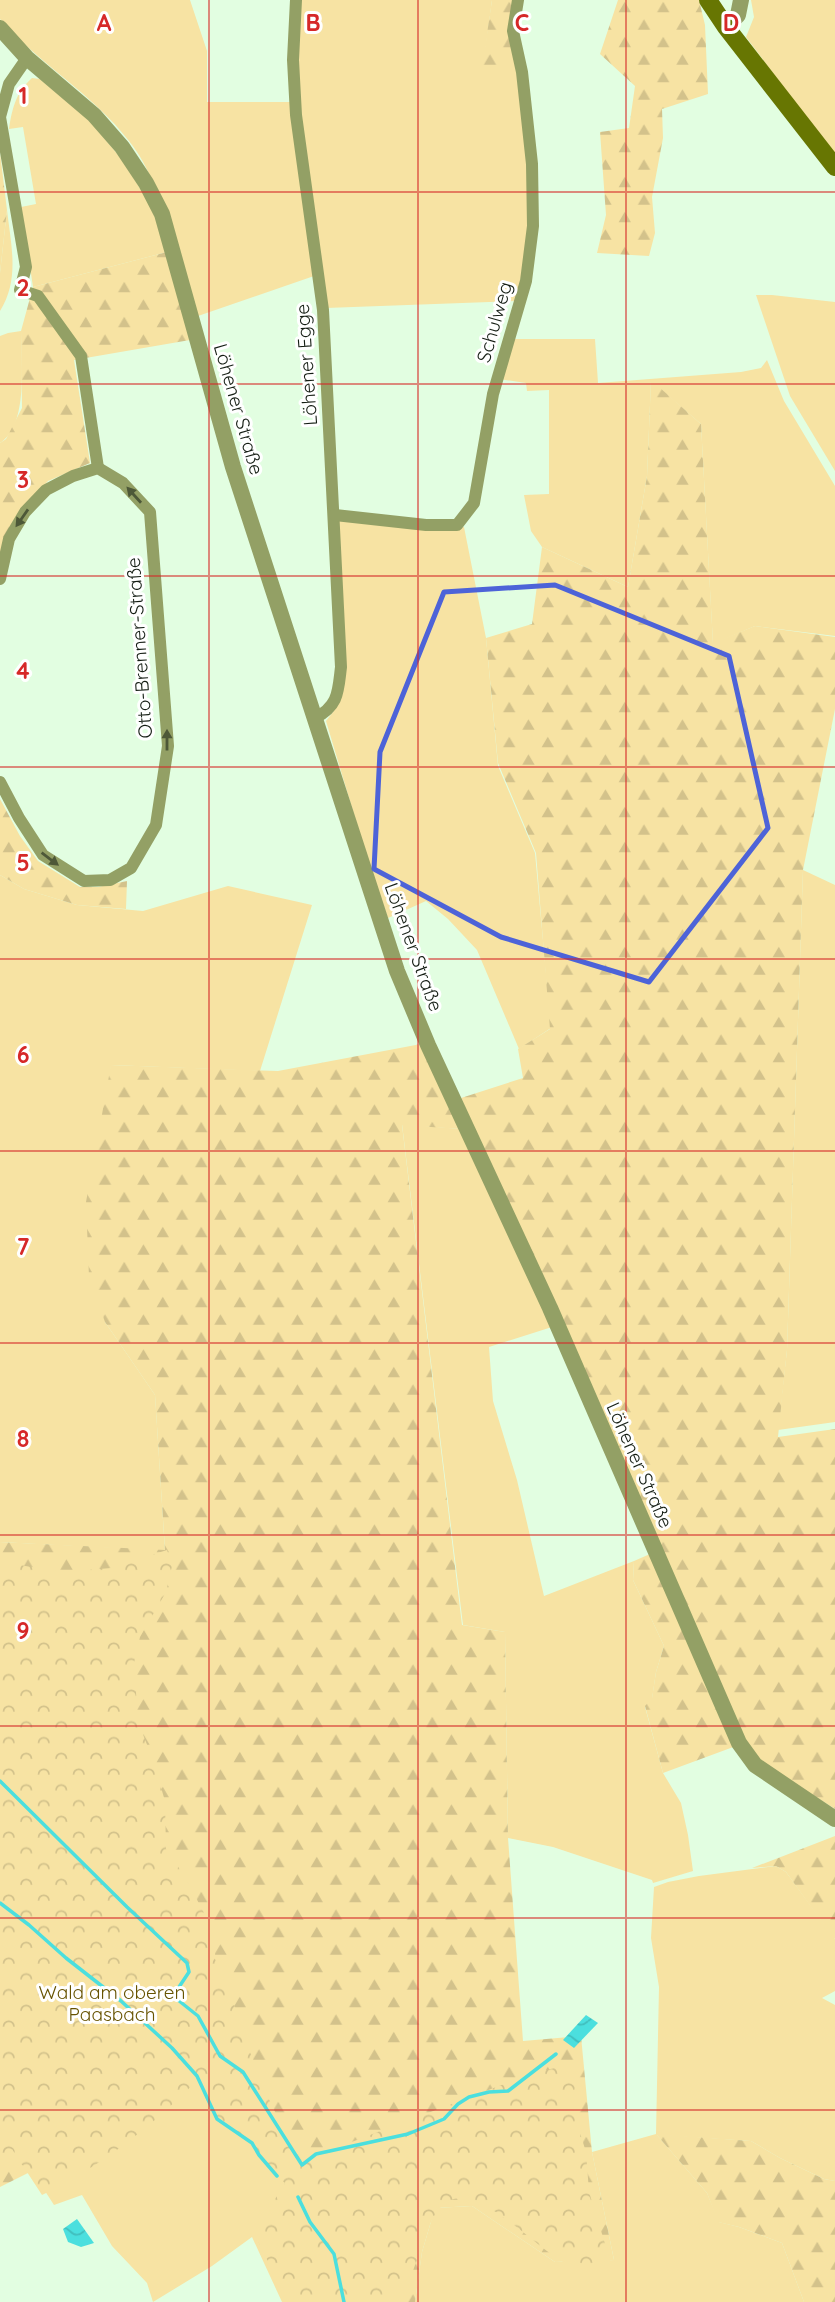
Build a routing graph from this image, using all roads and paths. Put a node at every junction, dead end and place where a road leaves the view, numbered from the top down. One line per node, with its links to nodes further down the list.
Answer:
1 (296, 0): 10 (street, Löhener Egge)
2 (518, 0): 10 (street, Schulweg)
3 (708, 0): 5 (main road)
4 (741, 0): 5 (street)
5 (726, 27): 8 (main road)
6 (0, 28): 7 (street)
7 (27, 58): 9 (street); 12 (street, Löhener Straße)
8 (835, 167)
9 (98, 468): 11 (street, one-way to 11); 13 (street, Otto-Brenner-Straße, one-way to 9)
10 (335, 515): 12 (street, Löhener Egge)
11 (0, 579)
12 (315, 718): 14 (street, Löhener Straße)
13 (0, 782)
14 (835, 1819)

